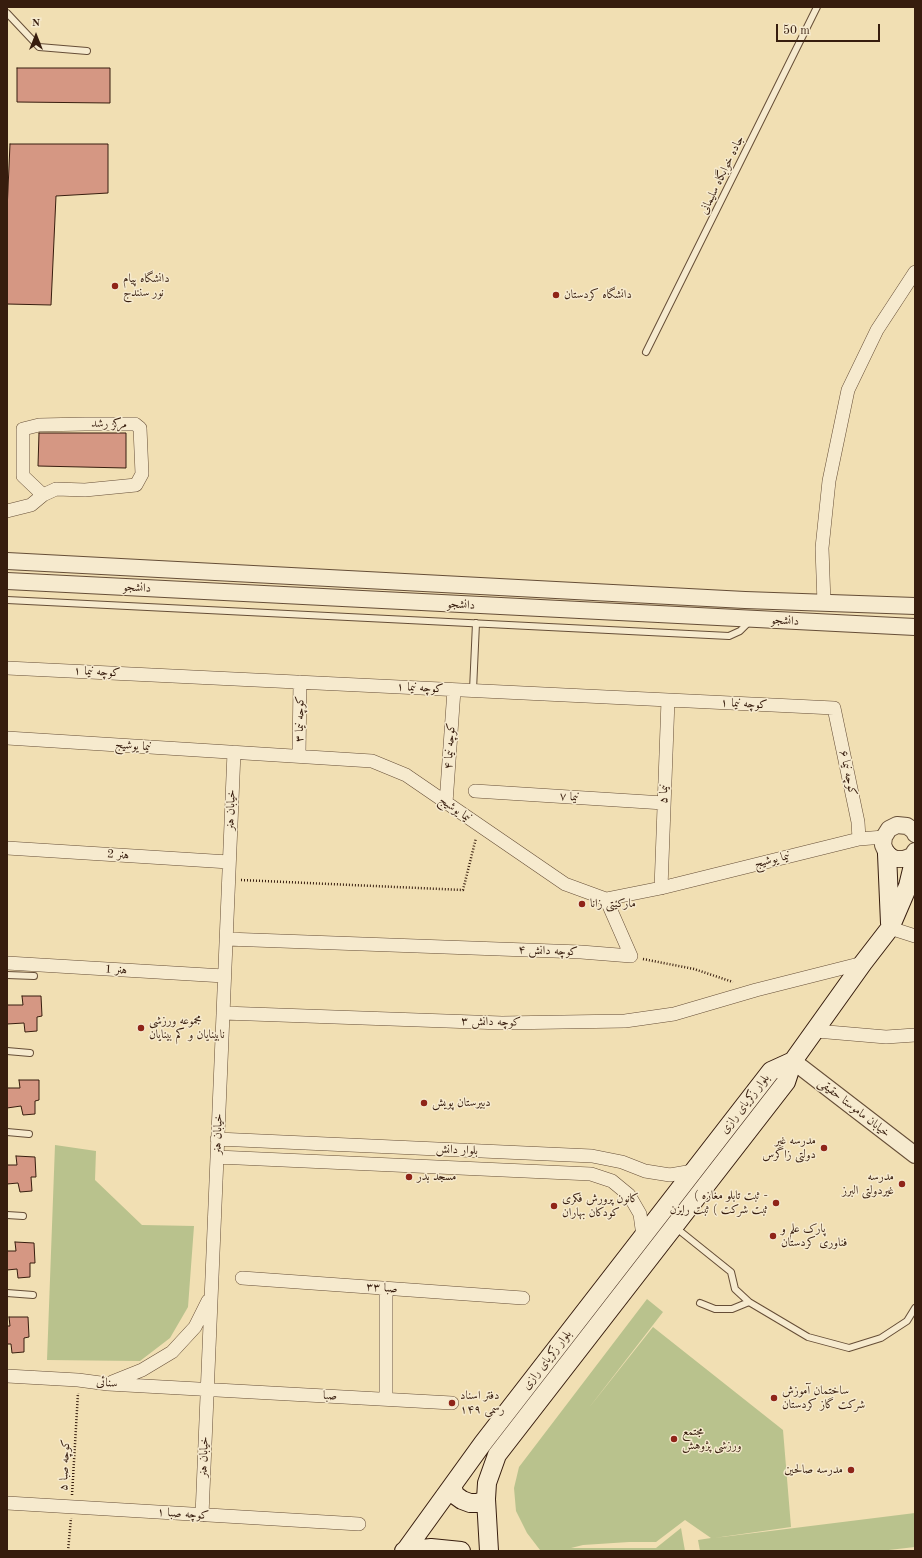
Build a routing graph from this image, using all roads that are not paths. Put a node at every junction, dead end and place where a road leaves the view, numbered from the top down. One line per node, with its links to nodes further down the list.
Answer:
1 (817, 7): 5 (lane, جاده خوابگاه سلیمانی)
2 (7, 13): 3 (lane)
3 (87, 51)
4 (915, 272): 11 (street)
5 (646, 352)
6 (43, 495): 6 (street, مرکز رشد); 7 (street, مرکز رشد)
7 (7, 511)
8 (7, 562): 11 (street, دانشجو)
9 (7, 581): 13 (street, دانشجو)
10 (7, 600): 14 (lane)
11 (824, 603): 12 (street, دانشجو)
12 (915, 606)
13 (751, 620): 14 (lane); 15 (street, دانشجو)
14 (476, 623): 19 (lane)
15 (915, 627)
16 (7, 668): 17 (street, کوچه نیما ۱)
17 (300, 682): 18 (street, کوچه نیما ۱); 24 (street, کوچه نیما ۳)
18 (454, 690): 19 (street, کوچه نیما ۱); 26 (street, کوچه نیما ۴)
19 (473, 690): 20 (street, کوچه نیما ۱)
20 (668, 700): 21 (street, کوچه نیما ۱); 27 (street, نیما ۵)
21 (834, 708): 29 (street, کوچه نیما ۶)
22 (7, 738): 23 (street, نیما یوشیج)
23 (234, 752): 24 (street, نیما یوشیج); 34 (street, خیابان هنر)
24 (299, 755): 26 (street, نیما یوشیج)
25 (475, 791): 27 (street, نیما ۷)
26 (446, 803): 36 (street, نیما یوشیج)
27 (664, 803): 35 (street, نیما ۵)
28 (912, 828): 30 (street)
29 (859, 839): 30 (street, نیما یوشیج); 35 (street, نیما یوشیج)
30 (886, 845): 32 (street); 37 (main road)
31 (7, 848): 34 (street, هنر 2)
32 (915, 851)
33 (915, 857): 37 (main road)
34 (229, 862): 39 (street, خیابان هنر)
35 (661, 888): 36 (street, نیما یوشیج)
36 (606, 899): 39 (street, کوچه دانش ۴)
37 (890, 928): 38 (street); 41 (main road)
38 (915, 936)
39 (226, 939): 44 (street, خیابان هنر)
40 (7, 963): 44 (street, هنر 1)
41 (863, 963): 45 (street, کوچه دانش ۳); 46 (main road)
42 (7, 975): 43 (lane)
43 (34, 976)
44 (224, 976): 45 (street, خیابان هنر)
45 (223, 1013): 53 (street, خیابان هنر)
46 (816, 1030): 47 (street); 50 (main road)
47 (915, 1035)
48 (7, 1051): 49 (lane)
49 (30, 1053)
50 (793, 1061): 54 (street, خیابان ماموستا حقیقی); 57 (main road, بلوار زکریای رازی); 61 (main road, بلوار زکریای رازی)
51 (7, 1132): 52 (lane)
52 (29, 1134)
53 (217, 1139): 55 (street, خیابان هنر); 56 (street, بلوار دانش)
54 (915, 1155)
55 (217, 1156): 58 (street, بلوار دانش); 67 (street, خیابان هنر)
56 (592, 1156): 57 (street, بلوار دانش); 58 (street)
57 (693, 1171): 62 (main road, بلوار زکریای رازی)
58 (591, 1174): 62 (street, بلوار دانش)
59 (7, 1215): 60 (lane)
60 (23, 1216)
61 (674, 1226): 69 (lane); 78 (main road, بلوار زکریای رازی)
62 (644, 1236): 77 (main road, بلوار زکریای رازی)
63 (242, 1278): 64 (street, ۳۳ صبا)
64 (386, 1288): 68 (street, ۳۳ صبا); 75 (street)
65 (7, 1293): 66 (lane)
66 (33, 1295)
67 (211, 1295): 73 (street); 74 (street, خیابان هنر)
68 (523, 1298)
69 (748, 1302): 70 (lane); 71 (lane)
70 (700, 1303)
71 (915, 1308)
72 (7, 1376): 73 (street, سنائی)
73 (108, 1384): 74 (street, سنائی)
74 (207, 1388): 75 (street, صبا); 80 (street, خیابان هنر)
75 (386, 1399): 76 (street, صبا)
76 (452, 1403)
77 (452, 1486): 78 (main road); 82 (main road, بلوار زکریای رازی)
78 (486, 1499): 84 (main road, بلوار زکریای رازی)
79 (7, 1503): 80 (street, کوچه صبا ۱)
80 (202, 1515): 81 (street, کوچه صبا ۱)
81 (359, 1524)
82 (405, 1551): 83 (main road)
83 (461, 1551)
84 (489, 1551)

